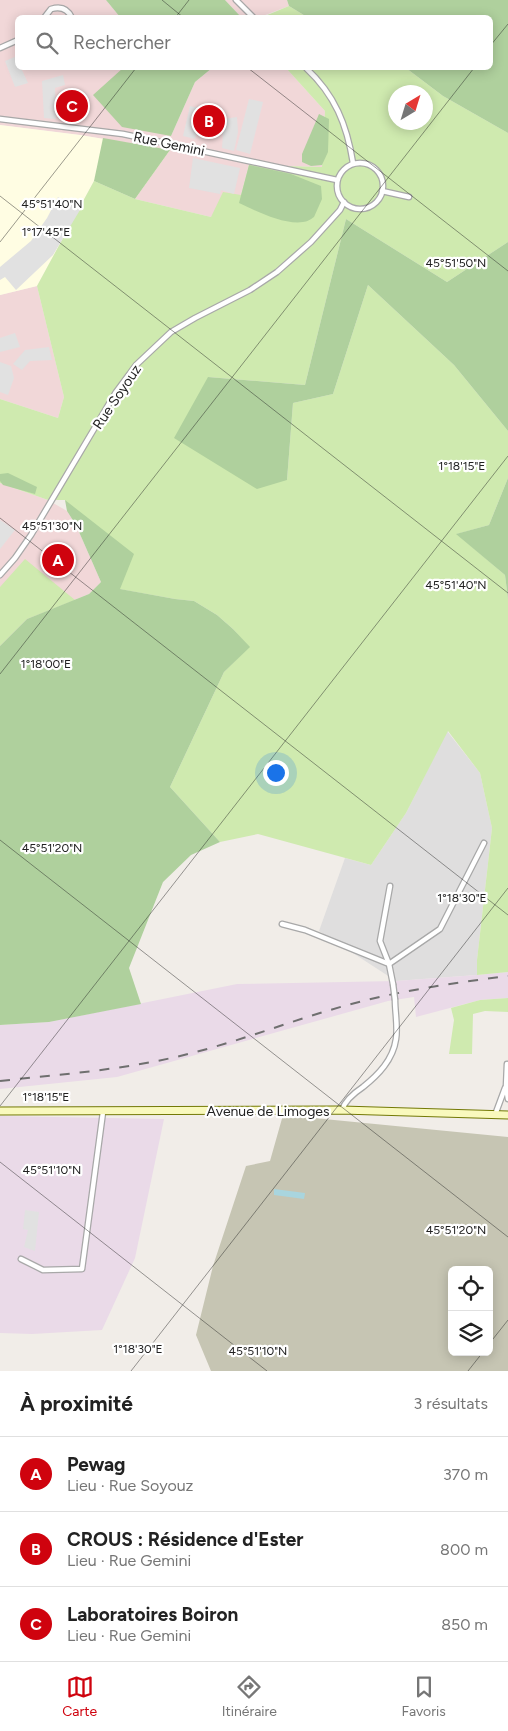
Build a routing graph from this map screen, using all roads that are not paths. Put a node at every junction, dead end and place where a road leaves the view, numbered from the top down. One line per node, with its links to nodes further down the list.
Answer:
1 (236, 0): 4 (street)
2 (46, 15): 3 (street)
3 (70, 15)
4 (251, 15)
5 (15, 41): 6 (street)
6 (0, 48)
7 (308, 70): 9 (street)
8 (0, 119): 10 (street, Rue Gemini)
9 (353, 163): 10 (street); 11 (street)
10 (337, 180): 13 (street)
11 (382, 191): 12 (street); 13 (street)
12 (409, 197)
13 (344, 202): 14 (street, Rue Soyouz)
14 (0, 575)
15 (484, 843): 18 (street)
16 (390, 886): 18 (street)
17 (282, 924): 18 (street)
18 (389, 964): 22 (street, bridge)
19 (507, 1064): 20 (street)
20 (506, 1087): 21 (street); 25 (street)
21 (508, 1099)
22 (342, 1110): 24 (main road, Avenue de Limoges); 25 (main road, Avenue de Limoges)
23 (0, 1111): 24 (main road, Avenue de Limoges)
24 (103, 1112): 27 (street)
25 (495, 1115): 26 (main road, Avenue de Limoges)
26 (508, 1115)
27 (21, 1259)

